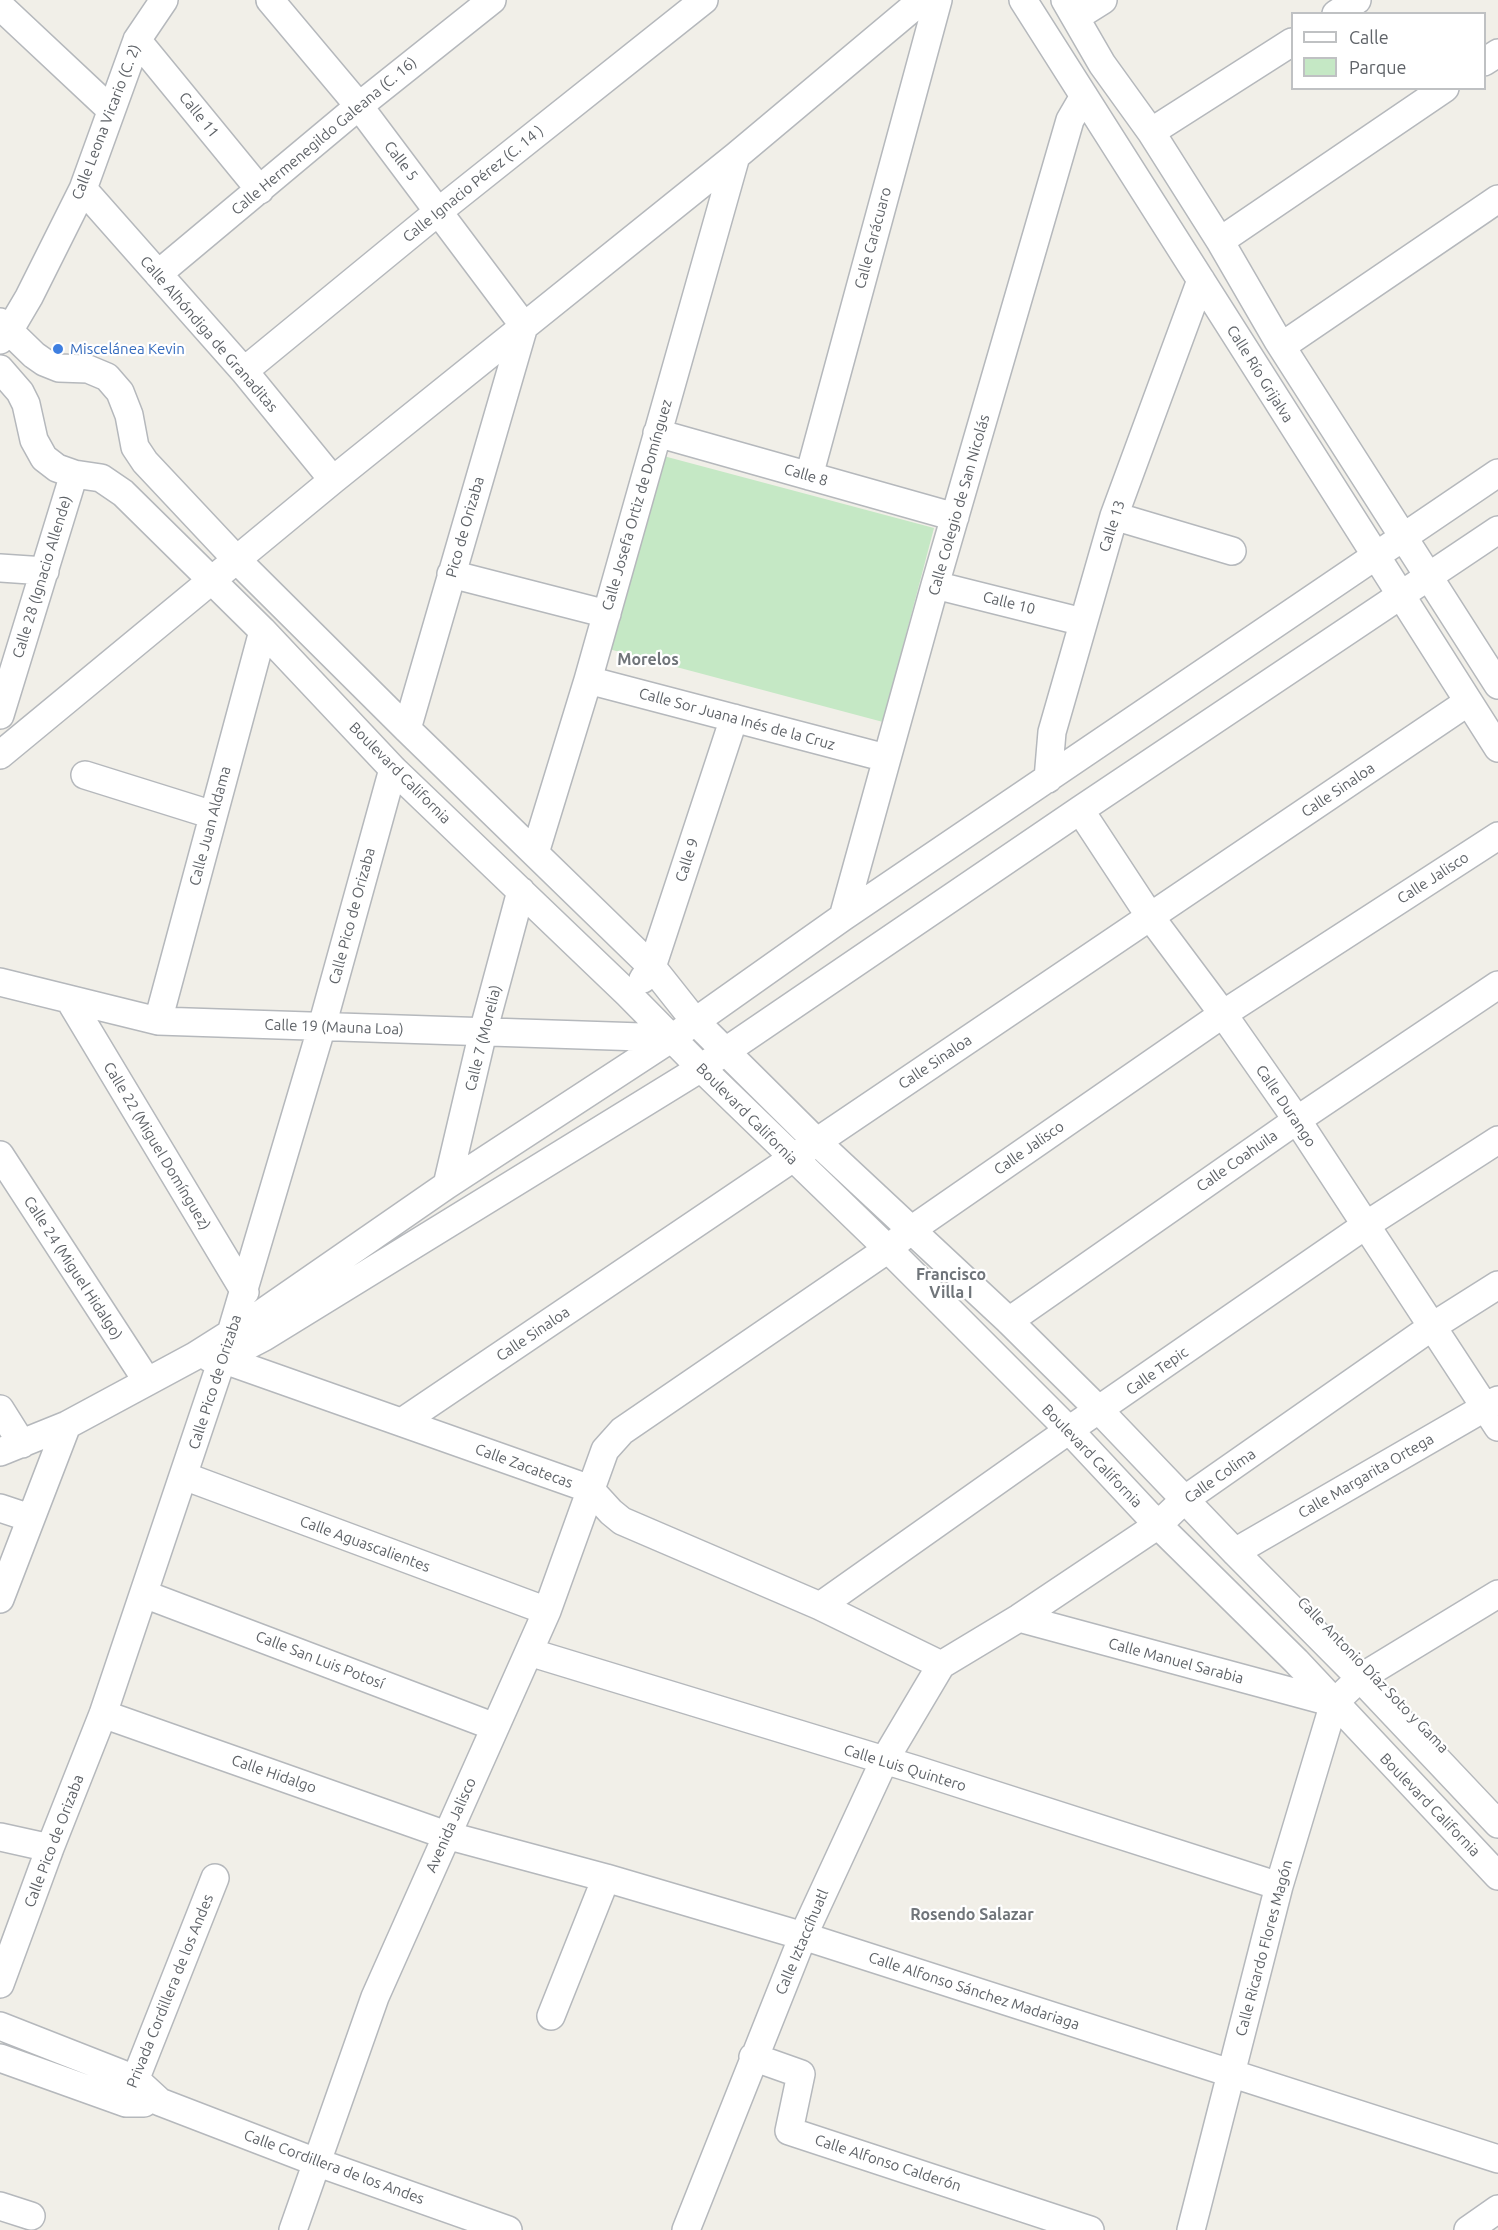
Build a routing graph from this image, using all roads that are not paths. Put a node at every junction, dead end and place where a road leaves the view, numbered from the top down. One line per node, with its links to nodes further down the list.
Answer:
1 (164, 0): 13 (street, Calle Leona Vicario (C. 2))
2 (270, 0): 17 (street, Calle 5)
3 (492, 0): 17 (street, Calle Hermenegildo Galeana (C. 16))
4 (704, 0): 24 (street, Calle Ignacio Pérez (C. 14 ))
5 (922, 0): 20 (street)
6 (938, 0): 39 (street, Calle Carácuaro)
7 (1023, 0): 16 (street, Calle Río Grijalva)
8 (1104, 0): 11 (street)
9 (1357, 0): 12 (street)
10 (0, 6): 18 (street)
11 (1075, 6): 19 (street)
12 (1339, 12)
13 (137, 40): 18 (street, Calle Leona Vicario (C. 2)); 22 (street, Calle 11)
14 (1291, 43): 19 (street)
15 (1442, 90): 25 (street)
16 (1084, 96): 27 (street, Calle Río Grijalva); 43 (street, Calle Colegio de San Nicolás)
17 (359, 106): 22 (street, Calle Hermenegildo Galeana (C. 16)); 24 (street, Calle 5)
18 (111, 110): 21 (street, Calle Leona Vicario (C. 2))
19 (1151, 132): 25 (street)
20 (736, 156): 28 (street); 35 (street, Calle Josefa Ortiz de Domínguez)
21 (83, 189): 26 (street, Calle Alhóndiga de Granaditas); 29 (street, Calle Leona Vicario (C. 2))
22 (260, 190): 26 (street, Calle Hermenegildo Galeana (C. 16))
23 (1498, 200): 30 (street)
24 (439, 211): 28 (street, Calle 5); 33 (street, Calle Ignacio Pérez (C. 14 ))
25 (1220, 241): 30 (street)
26 (158, 274): 33 (street, Calle Alhóndiga de Granaditas)
27 (1201, 280): 42 (street, Calle 13); 47 (street, Calle Río Grijalva)
28 (525, 326): 41 (street); 51 (street, Pico de Orizaba)
29 (3, 331): 31 (street, Boulevard California)
30 (1282, 346): 45 (street)
31 (59, 368): 34 (street); 36 (street, Boulevard California)
32 (0, 369): 34 (street, Boulevard California)
33 (244, 371): 41 (street, Calle Alhóndiga de Granaditas)
34 (26, 404): 38 (street, Boulevard California)
35 (657, 433): 39 (street, Calle 8); 56 (street, Calle Josefa Ortiz de Domínguez)
36 (135, 447): 40 (street); 48 (street, Boulevard California)
37 (1498, 473): 45 (street)
38 (74, 474): 40 (street, Boulevard California); 50 (street, Calle 28 (Ignacio Allende))
39 (809, 476): 43 (street, Calle 8)
40 (101, 478): 53 (street, Boulevard California)
41 (333, 480): 48 (street)
42 (1114, 516): 46 (street); 57 (street, Calle 13)
43 (956, 517): 54 (street, Calle Colegio de San Nicolás)
44 (1498, 530): 52 (street)
45 (1404, 537): 47 (street); 52 (street)
46 (1232, 550)
47 (1376, 556): 55 (street, Calle Río Grijalva); 70 (street)
48 (237, 559): 53 (street); 64 (street, Boulevard California)
49 (0, 568): 50 (street)
50 (45, 571): 62 (street, Calle 28 (Ignacio Allende))
51 (451, 574): 56 (street); 64 (street, Pico de Orizaba)
52 (1428, 576): 55 (street); 60 (street)
53 (212, 580): 58 (street, Boulevard California); 66 (street)
54 (935, 585): 57 (street, Calle 10); 67 (street, Calle Colegio de San Nicolás)
55 (1400, 594): 61 (street, Calle Río Grijalva); 71 (street)
56 (607, 614): 59 (street, Calle Josefa Ortiz de Domínguez)
57 (1083, 622): 70 (street, Calle 13)
58 (263, 631): 68 (street, Boulevard California); 72 (street, Calle Juan Aldama)
59 (588, 680): 63 (street, Calle Sor Juana Inés de la Cruz); 74 (street, Calle Josefa Ortiz de Domínguez)
60 (1498, 685)
61 (1468, 702): 65 (street, Calle Río Grijalva); 76 (street, Calle Sinaloa)
62 (2, 704)
63 (734, 718): 67 (street, Calle Sor Juana Inés de la Cruz); 78 (street, Calle 9)
64 (406, 729): 74 (street, Boulevard California)
65 (1498, 748)
66 (0, 755)
67 (886, 758): 77 (street, Calle Colegio de San Nicolás)
68 (393, 769): 75 (street, Boulevard California); 86 (street, Calle Pico de Orizaba)
69 (85, 775): 72 (street)
70 (1048, 779): 77 (street)
71 (1080, 810): 76 (street, Calle Durango); 89 (street)
72 (213, 815): 85 (street, Calle Juan Aldama)
73 (1498, 836): 83 (street, Calle Jalisco)
74 (535, 853): 78 (street, Boulevard California)
75 (521, 891): 81 (street, Boulevard California); 87 (street, Calle 7 (Morelia))
76 (1150, 916): 83 (street, Calle Durango); 93 (street, Calle Sinaloa)
77 (843, 917): 84 (street)
78 (652, 967): 81 (street, Calle 9); 84 (street, Boulevard California)
79 (0, 982): 82 (street, Calle 19 (Mauna Loa))
80 (1498, 985): 91 (street, Calle Coahuila)
81 (630, 996): 88 (street, Boulevard California)
82 (69, 999): 85 (street, Calle 19 (Mauna Loa)); 101 (street, Calle 22 (Miguel Domínguez))
83 (1223, 1014): 91 (street, Calle Durango); 98 (street, Calle Jalisco)
84 (694, 1020): 88 (street); 89 (street, Boulevard California)
85 (158, 1021): 86 (street, Calle 19 (Mauna Loa))
86 (322, 1026): 87 (street, Calle 19 (Mauna Loa)); 101 (street, Calle Pico de Orizaba)
87 (483, 1032): 88 (street, Calle 19 (Mauna Loa)); 96 (street, Calle 7 (Morelia))
88 (672, 1038): 90 (street, Boulevard California); 96 (street)
89 (726, 1051): 90 (street); 93 (street, Boulevard California)
90 (700, 1068): 95 (street, Boulevard California); 106 (street)
91 (1297, 1120): 97 (street, Calle Durango); 102 (street, Calle Coahuila)
92 (1498, 1140): 97 (street, Calle Tepic)
93 (817, 1142): 95 (street, Calle Sinaloa); 98 (street, Boulevard California)
94 (0, 1155): 107 (street, Calle 24 (Miguel Hidalgo))
95 (793, 1159): 99 (street, Boulevard California); 111 (street, Calle Sinaloa)
96 (447, 1185): 104 (street)
97 (1366, 1225): 103 (street, Calle Durango); 109 (street, Calle Tepic)
98 (911, 1230): 99 (street, Calle Jalisco); 102 (street, Boulevard California)
99 (888, 1250): 113 (street, Boulevard California); 116 (street, Calle Jalisco)
100 (1498, 1285): 103 (street, Calle Colima)
101 (244, 1292): 104 (street, Calle Pico de Orizaba)
102 (1009, 1322): 109 (street, Boulevard California)
103 (1433, 1326): 110 (street, Calle Durango); 117 (street, Calle Colima)
104 (231, 1333): 105 (street); 106 (street, Calle Pico de Orizaba)
105 (195, 1356): 106 (street, Calle Zacatecas); 107 (street)
106 (222, 1359): 111 (street, Calle Zacatecas); 115 (street, Calle Pico de Orizaba)
107 (147, 1381): 112 (street)
108 (0, 1409): 114 (street)
109 (1100, 1411): 113 (street, Calle Tepic); 117 (street, Boulevard California)
110 (1494, 1412): 121 (street, Calle Margarita Ortega)
111 (402, 1422): 116 (street, Calle Zacatecas)
112 (67, 1425): 114 (street); 119 (street)
113 (1069, 1430): 120 (street, Boulevard California); 125 (street, Calle Tepic)
114 (11, 1448)
115 (184, 1476): 122 (street, Calle Pico de Orizaba); 126 (street, Calle Aguascalientes)
116 (590, 1489): 125 (street, Calle Zacatecas); 126 (street, Avenida Jalisco)
117 (1185, 1500): 120 (street, Calle Colima); 121 (street, Boulevard California)
118 (0, 1508): 119 (street)
119 (30, 1518): 124 (street)
120 (1158, 1525): 127 (street, Calle Colima); 131 (street, Boulevard California)
121 (1241, 1548): 130 (street, Boulevard California)
122 (144, 1594): 132 (street, Calle Pico de Orizaba); 133 (street, Calle San Luis Potosí)
123 (1498, 1594): 130 (street, Calle Ricardo Flores Magón)
124 (0, 1599)
125 (819, 1606): 129 (street, Calle Zacatecas)
126 (547, 1611): 128 (street, Avenida Jalisco)
127 (1019, 1618): 129 (street, Calle Colima); 131 (street, Calle Manuel Sarabia)
128 (529, 1652): 133 (street, Avenida Jalisco); 134 (street, Calle Luis Quintero)
129 (941, 1665): 134 (street, Calle Iztaccíhuatl)
130 (1365, 1675): 131 (street, Calle Ricardo Flores Magón); 135 (street, Boulevard California)
131 (1334, 1703): 139 (street, Boulevard California); 142 (street, Calle Ricardo Flores Magón)
132 (103, 1714): 136 (street, Calle Hidalgo); 138 (street, Calle Pico de Orizaba)
133 (495, 1727): 136 (street, Avenida Jalisco)
134 (884, 1761): 142 (street, Calle Luis Quintero); 143 (street, Calle Iztaccíhuatl)
135 (1494, 1807)
136 (446, 1835): 141 (street, Calle Alfonso Sánchez Madariaga); 152 (street, Avenida Jalisco)
137 (0, 1837): 138 (street)
138 (50, 1848): 144 (street, Calle Pico de Orizaba)
139 (1498, 1876)
140 (215, 1878): 150 (street, Privada Cordillera de los Andes)
141 (606, 1878): 143 (street, Calle Alfonso Sánchez Madariaga); 145 (street)
142 (1280, 1886): 149 (street, Calle Ricardo Flores Magón)
143 (803, 1936): 147 (street, Calle Iztaccíhuatl); 149 (street, Calle Alfonso Sánchez Madariaga)
144 (0, 1984)
145 (551, 2016)
146 (0, 2026): 150 (street, Calle Cordillera de los Andes)
147 (753, 2057): 158 (street, Calle Iztaccíhuatl); 159 (street, Calle Alfonso Calderón)
148 (0, 2058): 150 (street, Calle Cordillera de los Andes)
149 (1232, 2074): 151 (street, Calle Alfonso Sánchez Madariaga); 160 (street, Calle Ricardo Flores Magón)
150 (130, 2091): 152 (street, Calle Cordillera de los Andes)
151 (1498, 2159)
152 (316, 2162): 156 (street, Avenida Jalisco); 157 (street, Calle Cordillera de los Andes)
153 (0, 2206): 155 (street)
154 (1498, 2209): 161 (street)
155 (31, 2216)
156 (293, 2230)
157 (508, 2230)
158 (686, 2230)
159 (1090, 2230)
160 (1191, 2230)
161 (1468, 2230)

